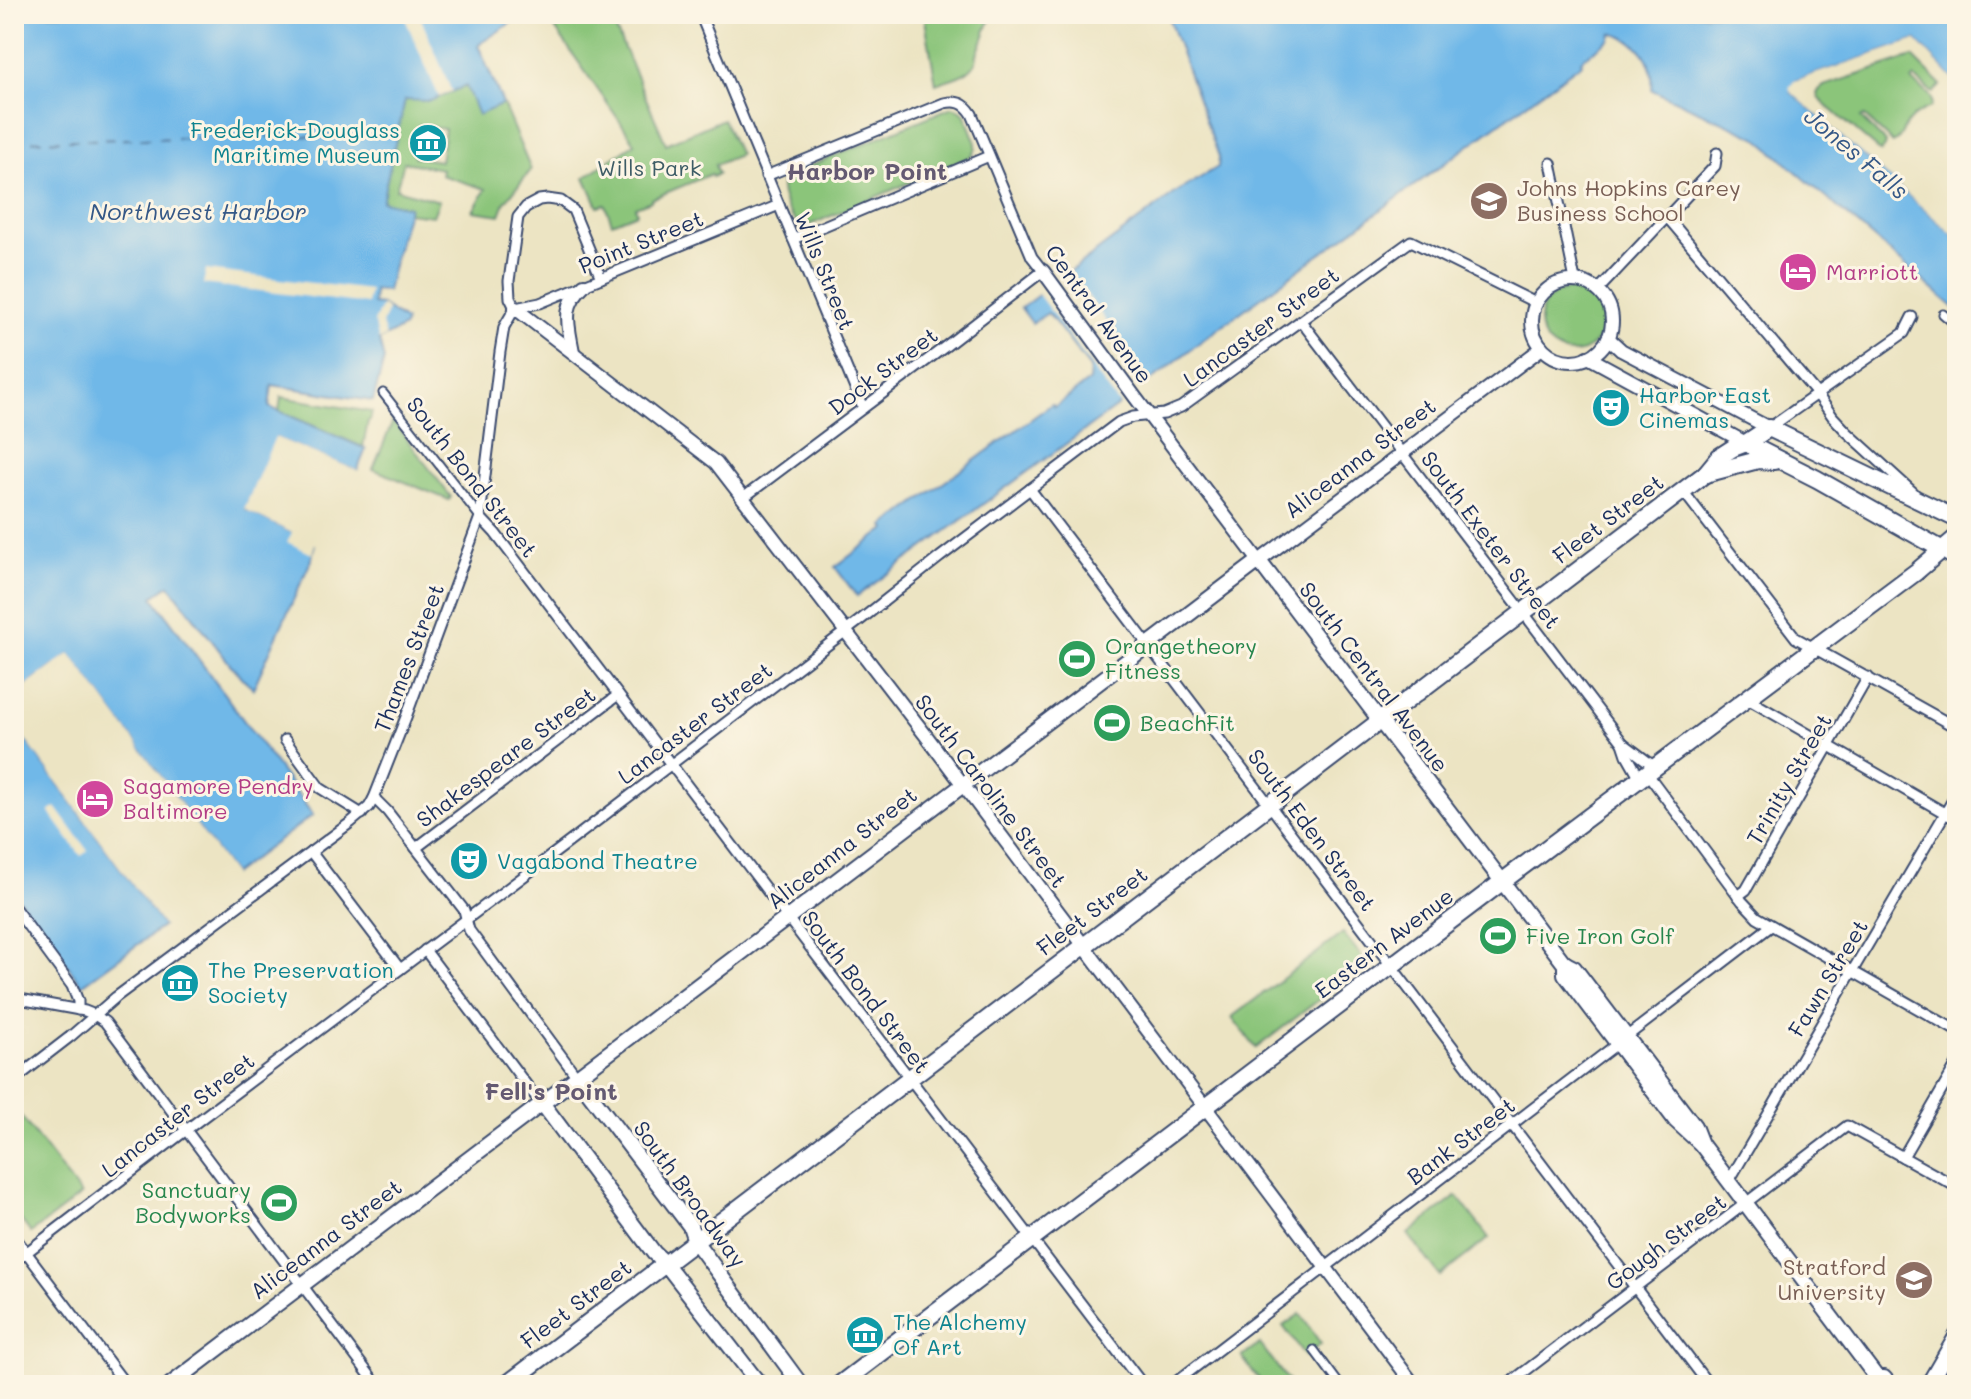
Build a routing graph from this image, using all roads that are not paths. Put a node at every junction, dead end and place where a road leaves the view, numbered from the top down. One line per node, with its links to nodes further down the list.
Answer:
1 (700, 14): 5 (street, Wills Street)
2 (1717, 153): 7 (street)
3 (989, 156): 5 (street, Central Avenue); 8 (street); 9 (street, Central Avenue)
4 (1551, 163): 11 (street)
5 (766, 176): 6 (street, Wills Street)
6 (779, 205): 8 (street, Wills Street); 10 (street, Point Street)
7 (1667, 217): 13 (street); 25 (street)
8 (793, 239): 26 (street, Wills Street)
9 (1046, 276): 26 (street, Dock Street); 27 (street, Central Avenue)
10 (601, 278): 12 (street, Point Street); 15 (street, Thames Street)
11 (1575, 280): 13 (street); 14 (street)
12 (584, 285): 15 (street, Point Street); 22 (street)
13 (1598, 290): 20 (street)
14 (1536, 303): 18 (street, Lancaster Street); 21 (street)
15 (515, 308): 22 (street, South Caroline Street); 37 (street, Thames Street)
16 (1943, 314): 19 (street)
17 (1912, 317): 25 (street, Fleet Street)
18 (1301, 321): 27 (street, Lancaster Street); 30 (street, South Exeter Street)
19 (1957, 326)
20 (1608, 338): 23 (street); 28 (street)
21 (1542, 348): 23 (street); 30 (street, Aliceanna Street)
22 (573, 352): 35 (street, South Caroline Street)
23 (1588, 357): 29 (street)
24 (383, 393): 37 (street, South Bond Street)
25 (1817, 394): 28 (street, Fleet Street); 36 (street)
26 (863, 408): 35 (street, Dock Street)
27 (1149, 416): 33 (street, Lancaster Street); 41 (street, South Central Avenue)
28 (1769, 428): 29 (main road, Fleet Street); 36 (main road)
29 (1746, 443): 31 (main road); 32 (main road, Fleet Street)
30 (1402, 453): 41 (street, Aliceanna Street); 42 (street, South Exeter Street)
31 (1782, 463): 32 (main road, Fleet Street); 40 (main road)
32 (1705, 474): 34 (main road, Fleet Street)
33 (1030, 489): 43 (street, Lancaster Street); 44 (street, South Eden Street)
34 (1683, 491): 42 (main road, Fleet Street); 45 (street)
35 (743, 498): 43 (street, South Caroline Street)
36 (1922, 501): 38 (main road)
37 (480, 517): 47 (street, South Bond Street); 58 (street, Thames Street)
38 (1957, 519)
39 (1957, 537): 40 (main road, Eastern Avenue)
40 (1950, 553): 45 (main road, Eastern Avenue)
41 (1259, 561): 44 (main road, Aliceanna Street); 49 (main road, South Central Avenue)
42 (1523, 611): 49 (main road, Fleet Street); 52 (street, South Exeter Street)
43 (845, 632): 54 (street, Lancaster Street); 56 (street, South Caroline Street)
44 (1149, 644): 56 (main road, Aliceanna Street); 59 (street, South Eden Street)
45 (1814, 648): 46 (street); 48 (main road, Eastern Avenue)
46 (1868, 677): 50 (street); 53 (street, Trinity Street)
47 (618, 695): 54 (street, South Bond Street); 63 (street, Shakespeare Street)
48 (1746, 698): 53 (street); 55 (main road, Eastern Avenue)
49 (1379, 720): 59 (main road, Fleet Street); 65 (main road, South Central Avenue)
50 (1957, 728)
51 (285, 740): 60 (street)
52 (1623, 743): 55 (street, South Exeter Street); 55 (street, South Exeter Street)
53 (1829, 746): 61 (street); 66 (street, Trinity Street)
54 (670, 765): 68 (street, Lancaster Street); 69 (street, South Bond Street)
55 (1647, 773): 65 (main road, Eastern Avenue); 66 (street, South Exeter Street)
56 (962, 784): 69 (main road, Aliceanna Street); 71 (street, South Caroline Street)
57 (1957, 793): 61 (street, Fawn Street)
58 (374, 798): 60 (street, Thames Street); 63 (street, South Broadway)
59 (1270, 804): 71 (main road, Fleet Street); 73 (street, South Eden Street)
60 (362, 814): 64 (street, Thames Street)
61 (1945, 814): 62 (street); 75 (street, Fawn Street)
62 (1957, 820)
63 (416, 848): 68 (street, South Broadway)
64 (311, 852): 74 (street); 78 (street, Thames Street)
65 (1502, 882): 73 (main road, Eastern Avenue); 80 (main road, South Central Avenue)
66 (1738, 896): 70 (street, South Exeter Street)
67 (14, 907): 77 (street)
68 (466, 919): 72 (street, Lancaster Street); 82 (street, South Broadway)
69 (787, 919): 82 (main road, Aliceanna Street); 83 (street, South Bond Street)
70 (1771, 926): 75 (street, South Exeter Street); 80 (street, Bank Street)
71 (1082, 946): 83 (main road, Fleet Street); 86 (street, South Caroline Street)
72 (425, 950): 74 (street, Lancaster Street); 85 (street)
73 (1392, 966): 86 (main road, Eastern Avenue); 87 (street, South Eden Street)
74 (400, 969): 88 (street, Lancaster Street)
75 (1852, 971): 79 (street, South Exeter Street); 90 (street, Fawn Street)
76 (14, 998): 77 (street)
77 (78, 1010): 78 (street)
78 (95, 1015): 84 (street, Thames Street); 88 (street)
79 (1957, 1031)
80 (1622, 1040): 87 (street, Bank Street); 90 (main road, South Central Avenue)
81 (1957, 1064): 89 (street)
82 (577, 1077): 85 (main road, Aliceanna Street); 95 (main road, South Broadway)
83 (909, 1078): 94 (street, South Bond Street); 95 (main road, Fleet Street)
84 (14, 1080)
85 (542, 1103): 98 (main road); 100 (main road, Aliceanna Street)
86 (1205, 1107): 94 (main road, Eastern Avenue); 99 (street, South Caroline Street)
87 (1513, 1124): 99 (street, Bank Street); 101 (street, South Eden Street)
88 (186, 1130): 96 (street, Lancaster Street); 100 (street)
89 (1903, 1157): 91 (street); 92 (street, Gough Street)
90 (1729, 1181): 92 (main road, South Central Avenue)
91 (1957, 1187)
92 (1746, 1203): 101 (street, Gough Street); 104 (main road, South Central Avenue)
93 (14, 1236): 96 (street)
94 (1031, 1239): 111 (main road, Eastern Avenue); 112 (street, South Bond Street)
95 (695, 1241): 98 (main road, Fleet Street); 110 (main road, South Broadway)
96 (27, 1253): 97 (street, Lancaster Street); 105 (street)
97 (14, 1262)
98 (665, 1263): 108 (main road, Fleet Street); 109 (main road)
99 (1326, 1268): 113 (street, Bank Street); 115 (street, South Caroline Street)
100 (303, 1285): 106 (main road, Aliceanna Street); 107 (street)
101 (1636, 1287): 116 (street, Gough Street); 117 (street, South Eden Street)
102 (1957, 1335): 118 (main road)
103 (1314, 1350): 114 (street)
104 (1881, 1383)
105 (126, 1385)
106 (170, 1385)
107 (377, 1385)
108 (506, 1385)
109 (760, 1385)
110 (801, 1385)
111 (839, 1385)
112 (1143, 1385)
113 (1172, 1385)
114 (1340, 1385)
115 (1414, 1385)
116 (1507, 1385)
117 (1709, 1385)
118 (1928, 1385)

